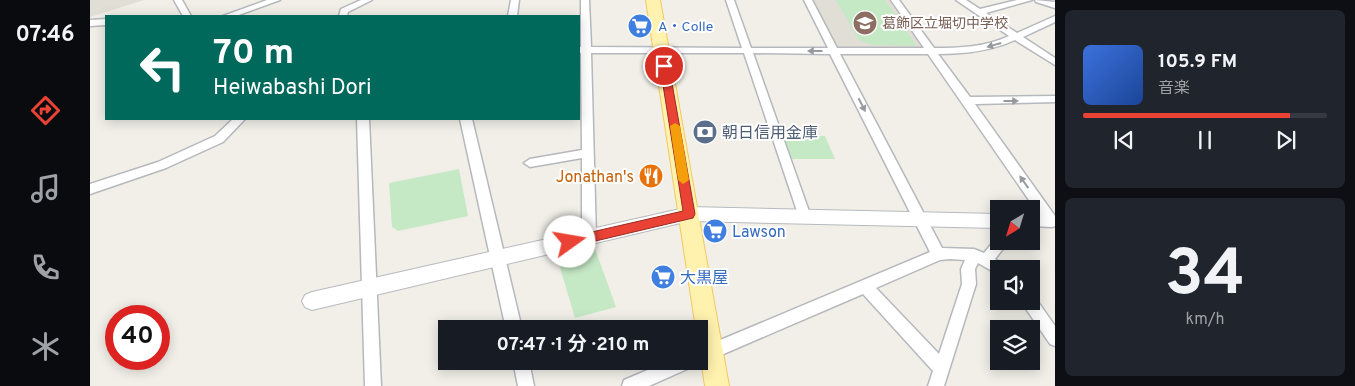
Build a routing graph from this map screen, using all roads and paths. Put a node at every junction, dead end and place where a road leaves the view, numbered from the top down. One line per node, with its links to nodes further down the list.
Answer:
1 (178, 0): 16 (street)
2 (276, 0): 13 (street)
3 (368, 0): 18 (street)
4 (515, 0): 19 (street)
5 (585, 0): 24 (street)
6 (653, 0): 25 (main road)
7 (730, 0): 26 (street)
8 (808, 0): 27 (street)
9 (895, 0): 28 (street)
10 (960, 0): 15 (street)
11 (1028, 0): 15 (street)
12 (1040, 0): 14 (street)
13 (260, 2): 17 (street)
14 (1055, 5)
15 (979, 12): 23 (street)
16 (187, 15)
17 (230, 15)
18 (343, 15)
19 (513, 15)
20 (1055, 19): 23 (street)
21 (105, 22): 22 (street)
22 (90, 23)
23 (1017, 37): 28 (street, one-way to 28); 29 (street)
24 (582, 50): 25 (street); 30 (street)
25 (661, 50): 26 (street); 39 (main road)
26 (748, 50): 27 (street, one-way to 26); 40 (street)
27 (834, 51): 28 (street); 41 (street, one-way to 41)
28 (932, 52): 32 (street)
29 (1055, 62)
30 (582, 99): 36 (street)
31 (1055, 99): 32 (street, one-way to 31)
32 (966, 101): 44 (street, one-way to 32)
33 (237, 120): 38 (street)
34 (362, 120): 52 (street)
35 (466, 120): 48 (street)
36 (588, 152): 37 (street); 45 (street)
37 (530, 163)
38 (90, 190)
39 (689, 214): 40 (street); 45 (street); 56 (main road)
40 (805, 217): 41 (street)
41 (921, 219): 42 (street); 47 (street)
42 (990, 221)
43 (1040, 221): 44 (street)
44 (1054, 222)
45 (589, 238): 48 (street)
46 (990, 250): 49 (street)
47 (938, 255): 49 (street); 51 (street)
48 (498, 258): 52 (street); 55 (street)
49 (980, 258): 50 (street); 60 (street)
50 (990, 264)
51 (865, 286): 58 (street); 60 (street)
52 (369, 288): 53 (street); 63 (street)
53 (312, 301)
54 (1034, 310): 57 (street)
55 (512, 320)
56 (701, 320)
57 (1055, 340)
58 (708, 353)
59 (708, 363): 66 (main road)
60 (941, 368): 67 (street)
61 (523, 370): 64 (street)
62 (667, 370): 65 (street)
63 (373, 386)
64 (526, 386)
65 (630, 386)
66 (716, 386)
67 (936, 386)

